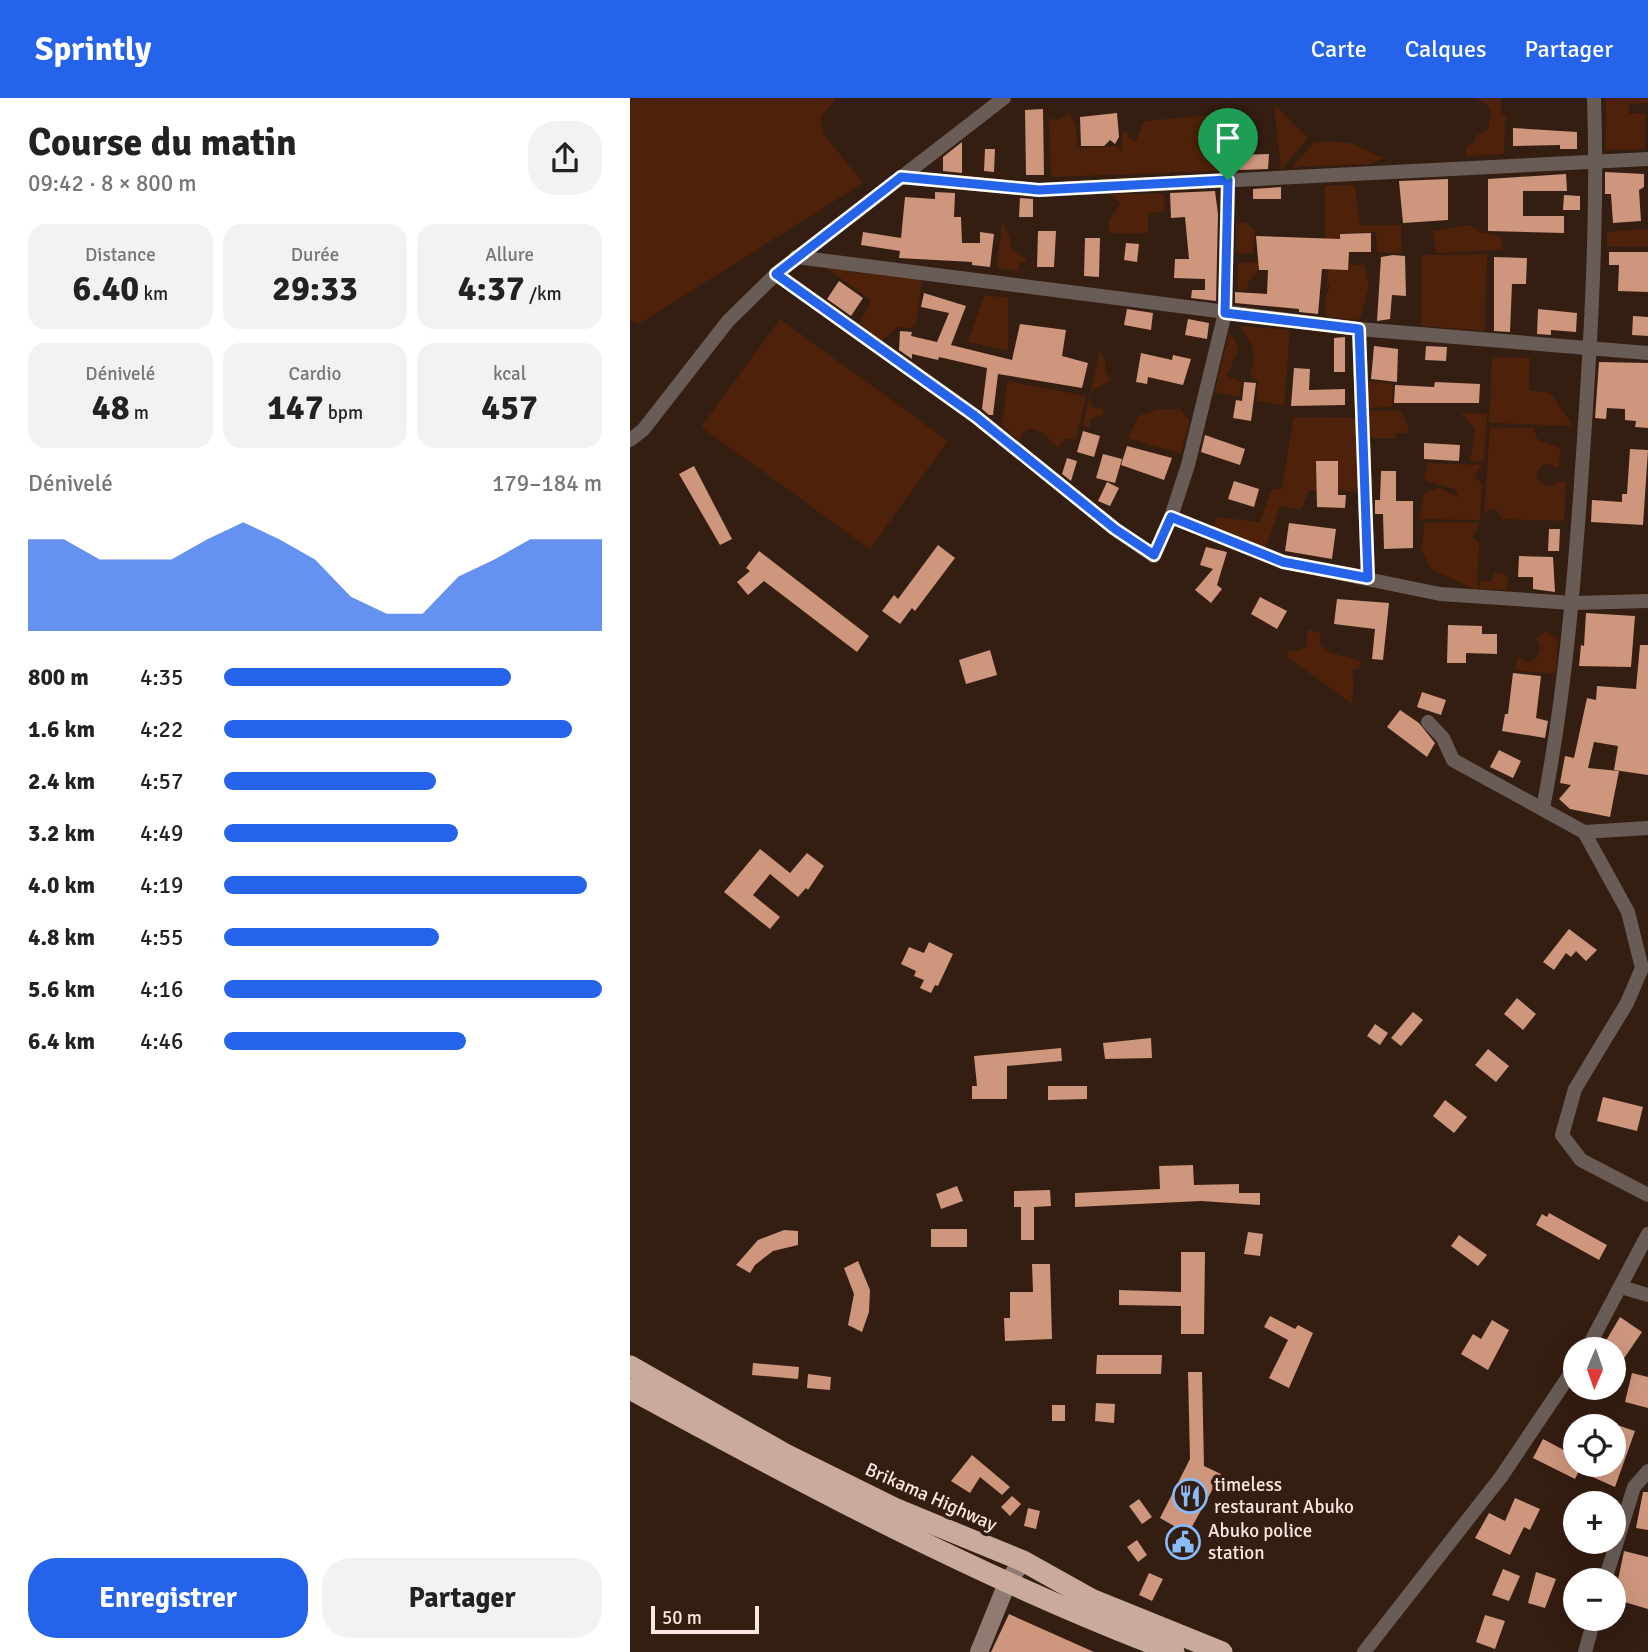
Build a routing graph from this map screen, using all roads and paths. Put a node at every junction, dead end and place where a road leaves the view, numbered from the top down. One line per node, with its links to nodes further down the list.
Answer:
1 (1004, 98): 5 (street)
2 (1594, 98): 4 (street)
3 (1648, 159): 4 (street)
4 (1596, 161): 6 (street); 11 (street)
5 (901, 177): 6 (street); 7 (street)
6 (1228, 180): 9 (street)
7 (796, 257): 8 (street); 9 (street)
8 (776, 274): 13 (street); 14 (street)
9 (1225, 313): 10 (street); 14 (street)
10 (1359, 329): 11 (street); 15 (street)
11 (1590, 349): 12 (street); 17 (street)
12 (1648, 353)
13 (630, 440)
14 (1171, 517): 15 (street)
15 (1368, 578): 17 (street)
16 (1648, 601): 17 (street)
17 (1573, 603): 19 (street)
18 (1428, 722): 19 (street)
19 (1543, 808): 21 (street)
20 (1648, 828): 21 (street)
21 (1584, 832): 22 (street)
22 (1648, 1195)
23 (1648, 1234): 24 (street)
24 (1621, 1287): 25 (street); 26 (street)
25 (1648, 1295)
26 (1594, 1337)
27 (630, 1366): 31 (highway, Brikama Highway)
28 (1563, 1385): 38 (street)
29 (630, 1389): 33 (highway)
30 (1648, 1471): 32 (street)
31 (1023, 1562): 33 (street); 37 (highway, Brikama Highway)
32 (1609, 1568)
33 (1008, 1581): 35 (street); 36 (highway)
34 (1591, 1631): 39 (street)
35 (979, 1652)
36 (1174, 1652)
37 (1222, 1652)
38 (1364, 1652)
39 (1585, 1652)

